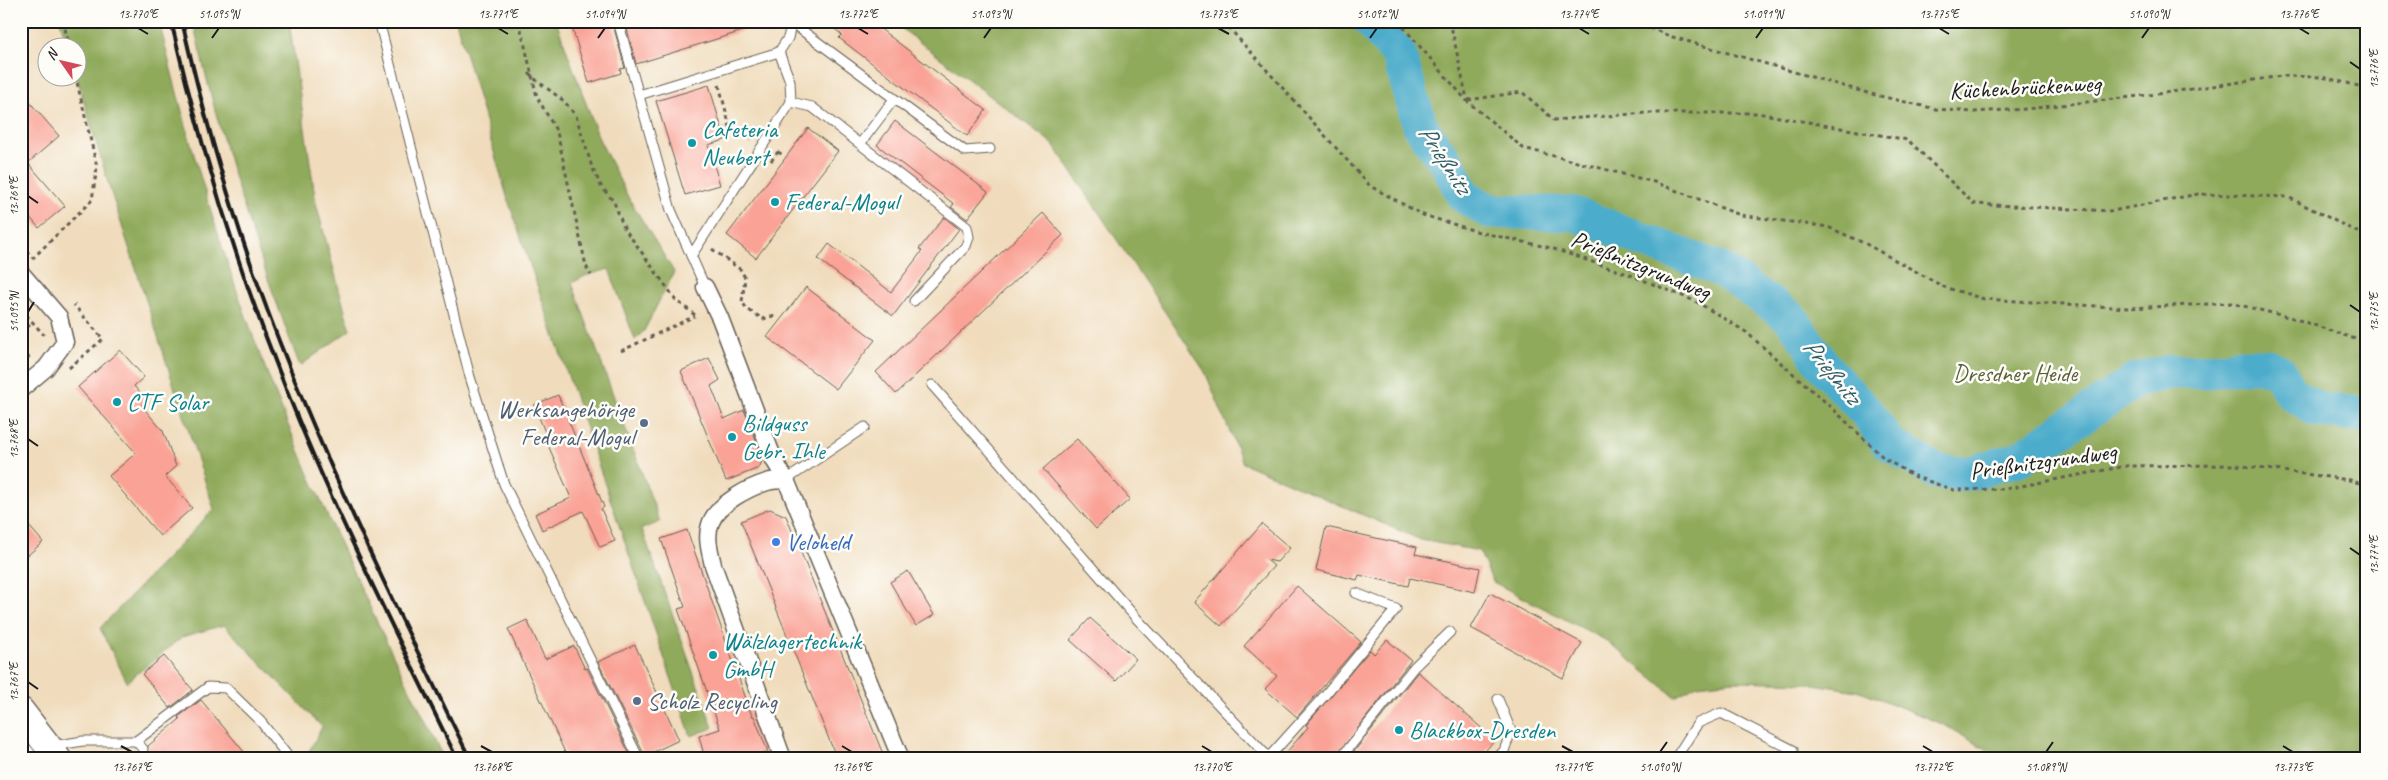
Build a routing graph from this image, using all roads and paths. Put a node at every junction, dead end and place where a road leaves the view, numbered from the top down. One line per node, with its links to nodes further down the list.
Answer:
1 (64, 21): 10 (path)
2 (379, 21): 60 (lane)
3 (519, 21): 13 (path)
4 (618, 21): 16 (lane)
5 (1223, 21): 47 (path, Prießnitzgrundweg)
6 (1398, 21): 18 (path)
7 (1450, 21): 18 (path)
8 (1635, 21): 15 (path, Küchenbrückenweg)
9 (792, 22): 11 (lane); 17 (lane)
10 (68, 38)
11 (779, 52): 12 (lane); 19 (lane)
12 (715, 72): 16 (lane); 20 (path)
13 (529, 73): 31 (path); 36 (path)
14 (78, 88): 30 (path)
15 (2367, 88)
16 (639, 95): 29 (lane)
17 (894, 99): 22 (lane); 24 (lane)
18 (1467, 100): 27 (path); 40 (path)
19 (790, 102): 22 (lane); 23 (lane)
20 (730, 128): 21 (path); 23 (path)
21 (722, 130)
22 (860, 144): 33 (lane)
23 (763, 147): 29 (lane)
24 (990, 149)
25 (778, 152): 26 (path)
26 (785, 156)
27 (2367, 237)
28 (712, 249): 37 (path)
29 (691, 256): 32 (lane)
30 (24, 269): 41 (street)
31 (591, 275)
32 (705, 286): 34 (street)
33 (914, 301)
34 (715, 307): 36 (path); 46 (street)
35 (21, 309): 38 (path)
36 (695, 315): 42 (path)
37 (776, 315)
38 (33, 322): 39 (path); 41 (path)
39 (21, 333)
40 (2367, 343)
41 (59, 351): 44 (street)
42 (621, 351)
43 (932, 385): 57 (lane)
44 (21, 389)
45 (865, 427): 46 (lane)
46 (786, 480): 61 (street); 62 (street)
47 (2367, 486)
48 (1356, 593): 57 (lane)
49 (1450, 632): 63 (lane)
50 (1498, 699): 64 (lane)
51 (21, 712): 55 (main road)
52 (136, 741): 53 (lane); 55 (lane); 59 (lane)
53 (143, 749)
54 (1792, 750): 65 (lane)
55 (53, 753)
56 (21, 755): 58 (main road)
57 (1270, 758)
58 (24, 759)
59 (290, 759)
60 (639, 759)
61 (783, 759)
62 (901, 759)
63 (1340, 759)
64 (1496, 759)
65 (1675, 759)

